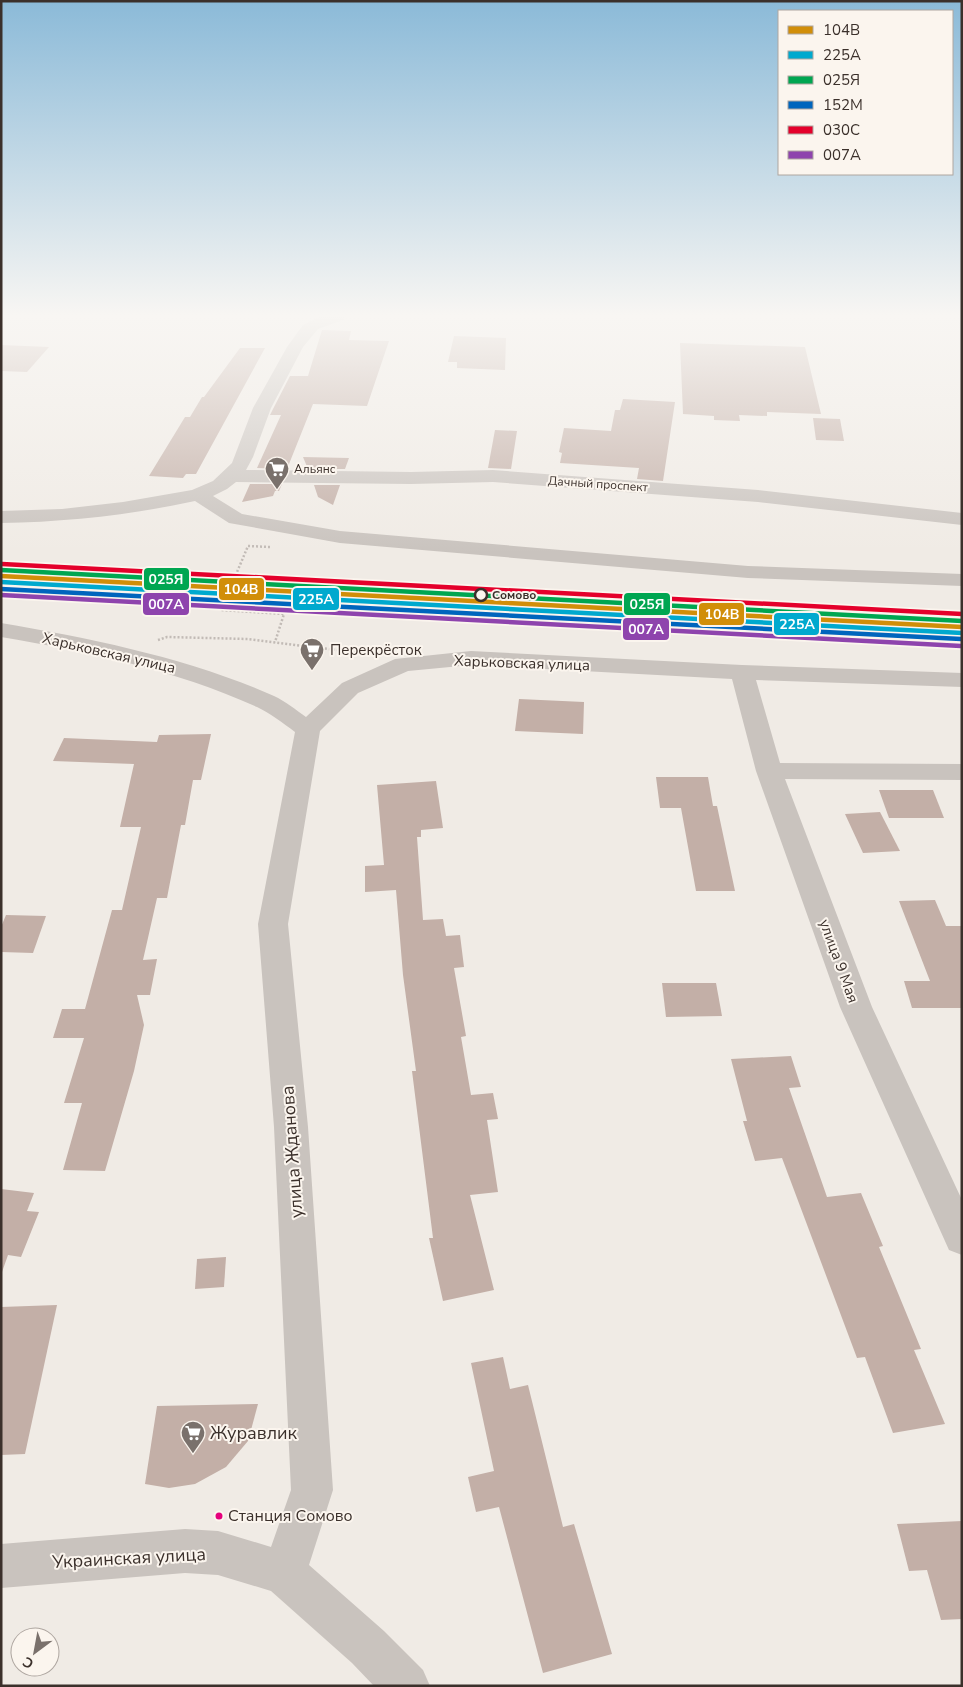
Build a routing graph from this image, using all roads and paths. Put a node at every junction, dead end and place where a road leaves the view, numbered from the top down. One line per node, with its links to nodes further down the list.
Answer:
1 (268, 396): 2 (street)
2 (232, 476): 3 (street); 5 (street, Дачный проспект)
3 (199, 494): 4 (street); 8 (street)
4 (1, 518)
5 (962, 519)
6 (248, 546): 7 (path)
7 (233, 580): 9 (path); 11 (path)
8 (962, 580)
9 (285, 583)
10 (1, 630): 12 (street, Харьковская улица)
11 (275, 642): 12 (path); 13 (path)
12 (115, 654): 16 (street, Харьковская улица)
13 (370, 654)
14 (742, 672): 15 (street, Харьковская улица); 16 (street, Харьковская улица); 17 (street, улица 9 Мая)
15 (962, 680)
16 (308, 729): 21 (street, улица Жданова)
17 (769, 770): 18 (street); 19 (street, улица 9 Мая)
18 (962, 772)
19 (962, 1239)
20 (1, 1566): 21 (street, Украинская улица)
21 (284, 1572): 22 (street)
22 (407, 1686)

